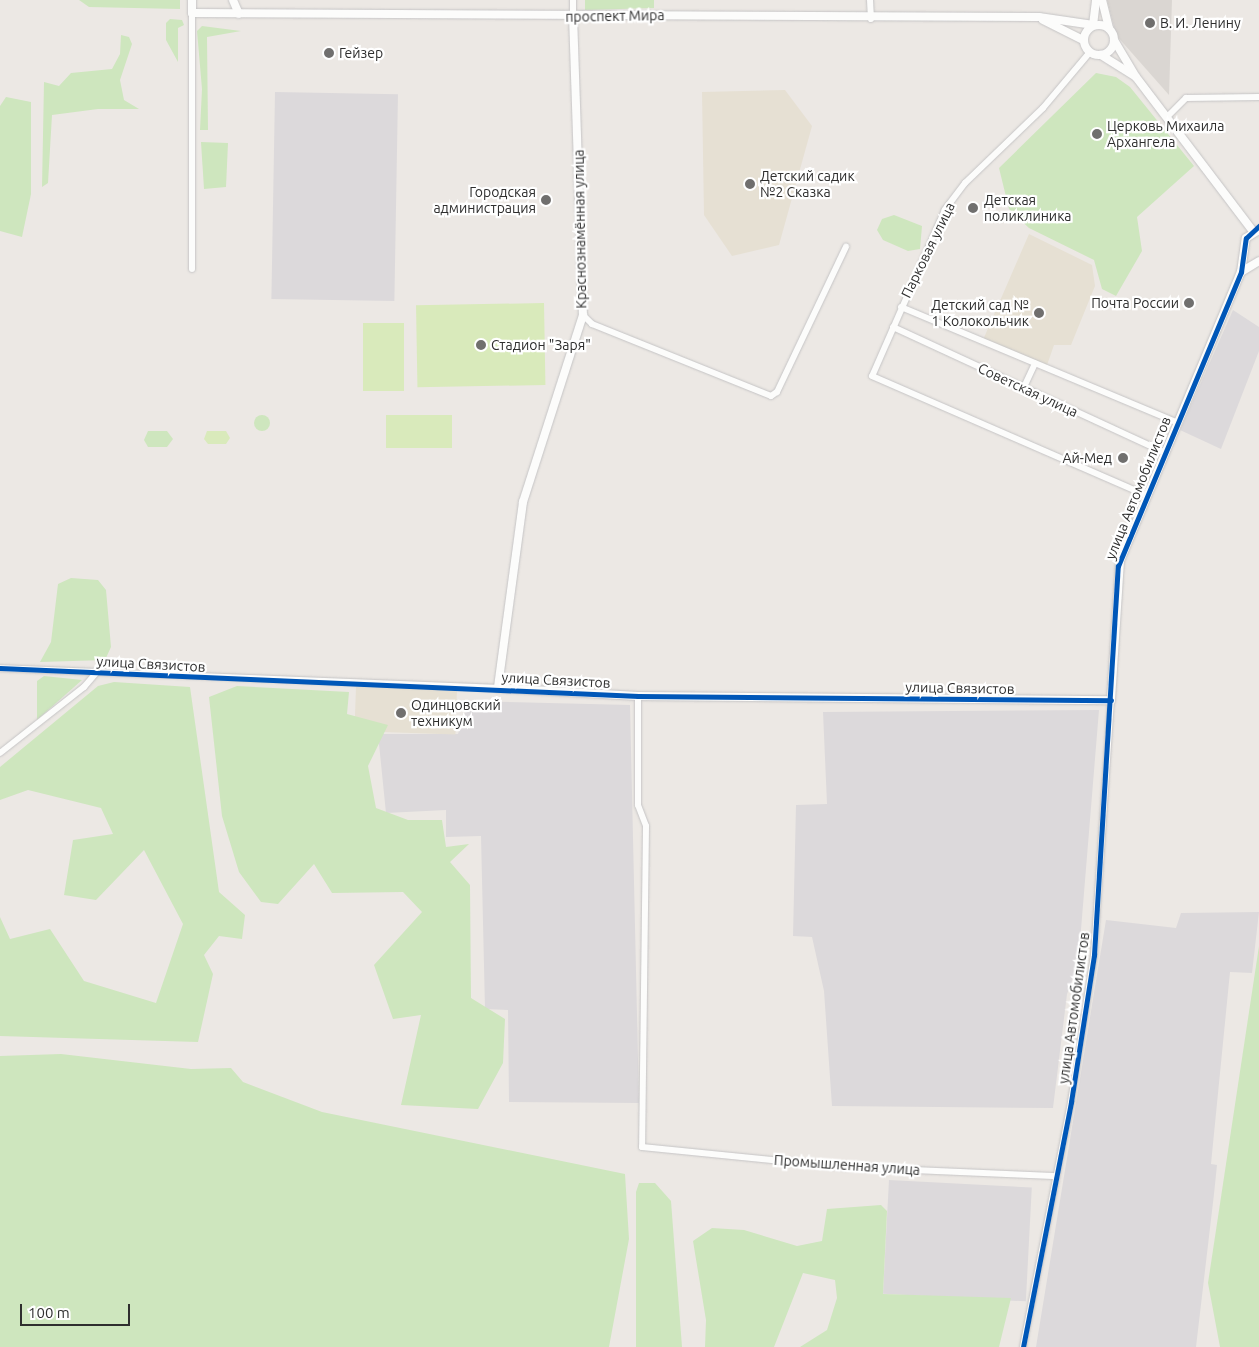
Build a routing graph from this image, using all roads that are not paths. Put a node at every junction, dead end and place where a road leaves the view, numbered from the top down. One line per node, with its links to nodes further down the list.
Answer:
1 (192, 0): 7 (street)
2 (233, 0): 8 (street)
3 (573, 0): 9 (street, Краснознамённая улица)
4 (870, 0): 11 (street)
5 (1096, 0): 12 (street)
6 (1102, 0): 13 (street)
7 (192, 13): 8 (street, проспект Мира); 25 (street)
8 (239, 14): 9 (street, проспект Мира)
9 (573, 15): 11 (street, проспект Мира); 28 (street, Краснознамённая улица)
10 (1039, 18): 11 (street, проспект Мира); 12 (street, проспект Мира); 14 (street, проспект Мира)
11 (871, 19)
12 (1093, 25): 13 (street); 14 (street)
13 (1109, 28): 15 (street)
14 (1083, 40): 16 (street)
15 (1114, 40): 17 (street); 18 (street)
16 (1090, 52): 17 (street); 27 (street, Парковая улица)
17 (1101, 55): 18 (street)
18 (1136, 77): 20 (street)
19 (1259, 97): 20 (street)
20 (1167, 117): 21 (street)
21 (1257, 229): 23 (street, улица Автомобилистов)
22 (846, 247): 28 (street)
23 (1245, 247): 24 (street); 26 (street, улица Автомобилистов)
24 (1259, 260): 26 (street)
25 (192, 269)
26 (1241, 272): 32 (street, улица Автомобилистов)
27 (900, 307): 29 (street, Парковая улица); 30 (street)
28 (583, 315): 37 (street, Краснознамённая улица)
29 (893, 328): 31 (street, Советская улица); 34 (street, Парковая улица)
30 (1035, 363): 31 (street); 32 (street)
31 (1024, 387): 33 (street, Советская улица)
32 (1176, 422): 33 (street, улица Автомобилистов)
33 (1164, 452): 34 (street, улица Автомобилистов)
34 (1146, 496): 39 (street, улица Автомобилистов)
35 (0, 668): 36 (street, улица Связистов)
36 (97, 672): 37 (street, улица Связистов); 40 (street)
37 (498, 688): 38 (street, улица Связистов)
38 (638, 696): 39 (street, улица Связистов); 41 (street, Промышленная улица)
39 (1111, 700): 41 (street, улица Автомобилистов)
40 (0, 753)
41 (1053, 1176): 42 (street, улица Автомобилистов)
42 (1022, 1347)

